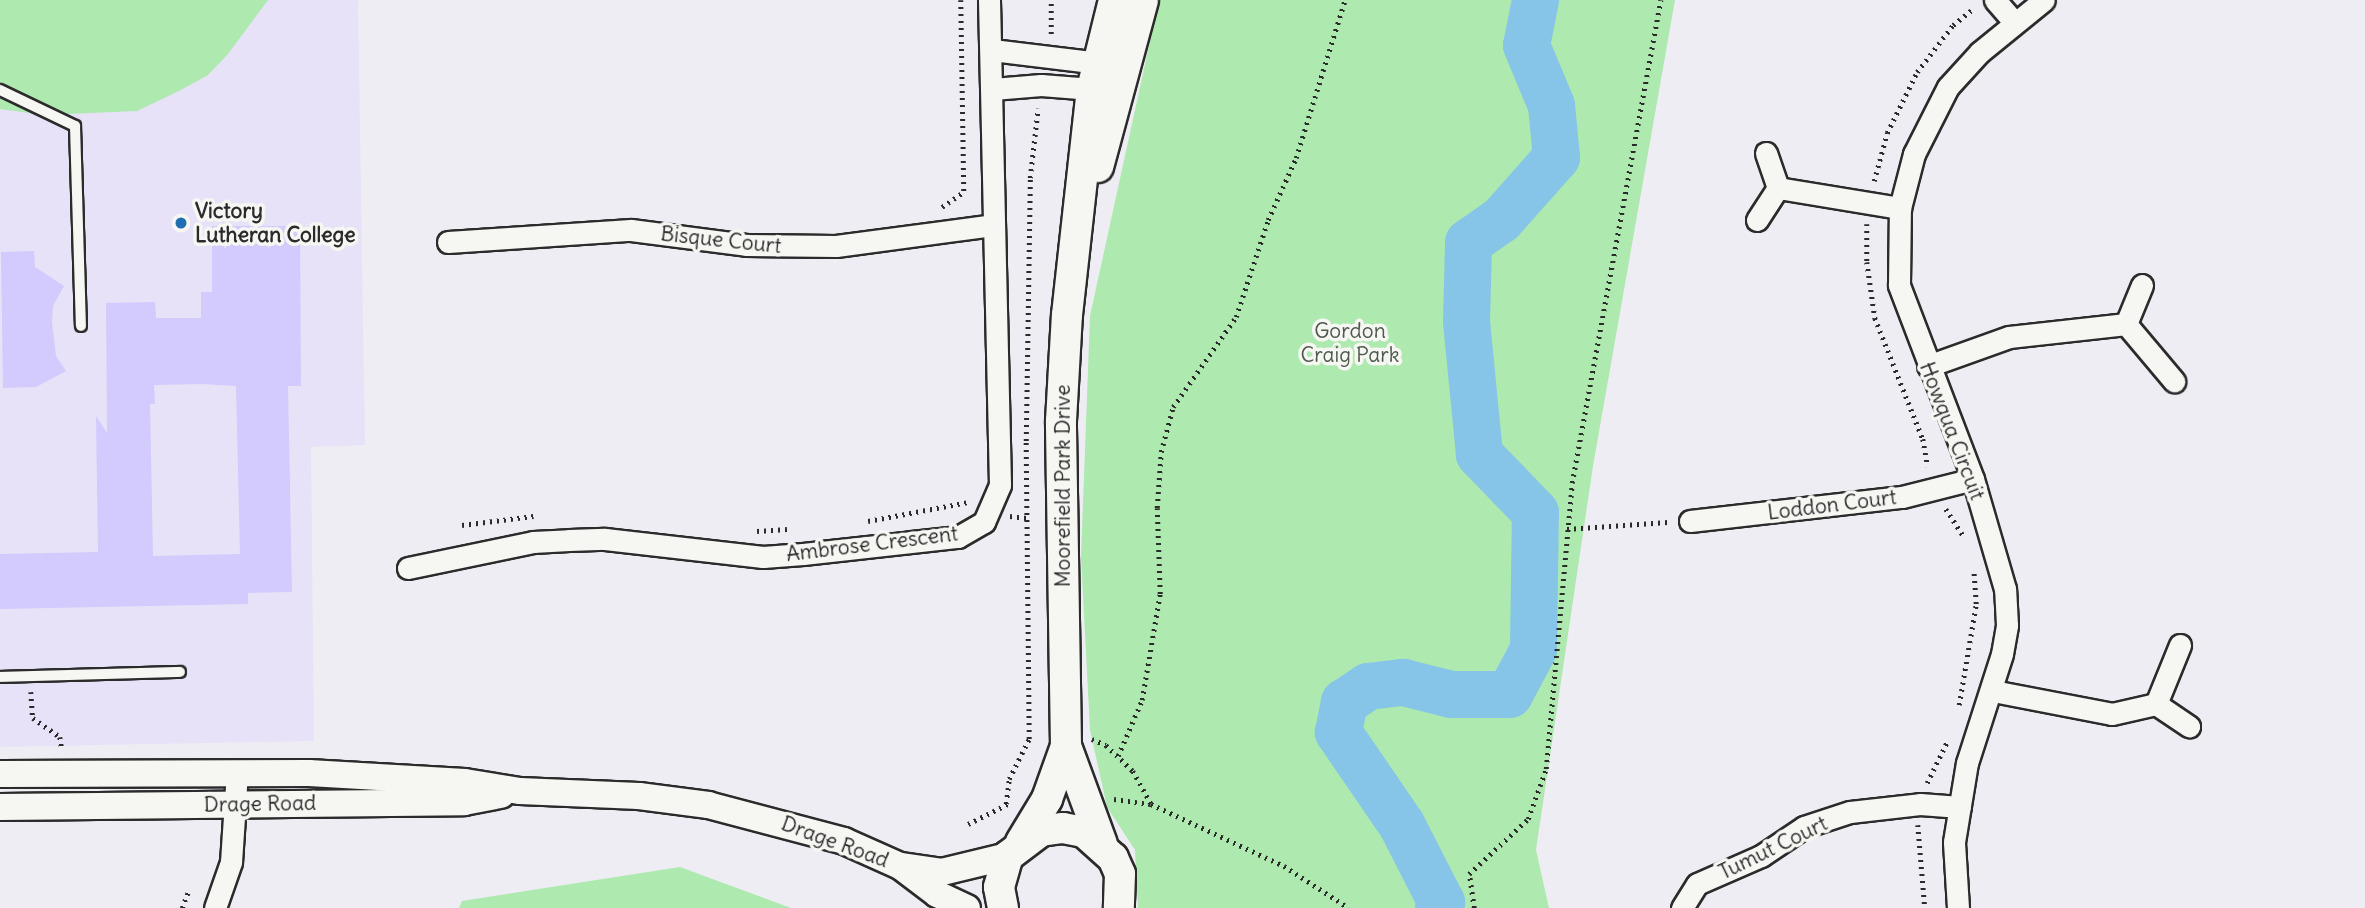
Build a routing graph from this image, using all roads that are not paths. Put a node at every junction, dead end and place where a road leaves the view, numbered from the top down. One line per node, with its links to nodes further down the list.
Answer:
1 (989, 0): 7 (street)
2 (1114, 0): 8 (main road, Moorefield Park Drive)
3 (1143, 0): 8 (main road, Moorefield Park Drive)
4 (1995, 0): 6 (street)
5 (2044, 0): 6 (street, Howqua Circuit)
6 (2014, 22): 13 (street, Howqua Circuit)
7 (992, 50): 8 (street); 9 (street)
8 (1104, 78): 9 (street); 31 (main road, Moorefield Park Drive)
9 (993, 89): 15 (street)
10 (0, 90): 19 (lane)
11 (1766, 153): 12 (street)
12 (1778, 188): 13 (street); 14 (street)
13 (1900, 208): 20 (street, Howqua Circuit)
14 (1758, 220)
15 (993, 225): 16 (street, Bisque Court); 24 (street, Ambrose Crescent)
16 (448, 242)
17 (2143, 285): 18 (street)
18 (2126, 324): 20 (street); 21 (street)
19 (81, 326)
20 (1928, 366): 22 (street, Howqua Circuit)
21 (2174, 381)
22 (1973, 479): 23 (street, Loddon Court); 28 (street, Howqua Circuit)
23 (1690, 521)
24 (408, 568)
25 (2179, 645): 29 (street)
26 (180, 672): 27 (lane)
27 (0, 677)
28 (1993, 691): 29 (street); 37 (street, Howqua Circuit)
29 (2156, 704): 30 (street)
30 (2189, 726)
31 (1066, 746): 38 (main road); 39 (main road)
32 (237, 772): 33 (street, Drage Road); 34 (street, Drage Road); 35 (street)
33 (0, 774)
34 (520, 791): 35 (street, Drage Road); 40 (street, Drage Road)
35 (238, 804): 36 (street, Drage Road); 41 (street)
36 (0, 807)
37 (1960, 807): 45 (street, Tumut Court); 46 (street, Howqua Circuit)
38 (1102, 844): 39 (main road); 44 (main road)
39 (1015, 849): 40 (street, Drage Road); 43 (main road)
40 (900, 866): 42 (street, Drage Road)
41 (215, 908)
42 (967, 908)
43 (1003, 908)
44 (1119, 908)
45 (1682, 908)
46 (1958, 908)

